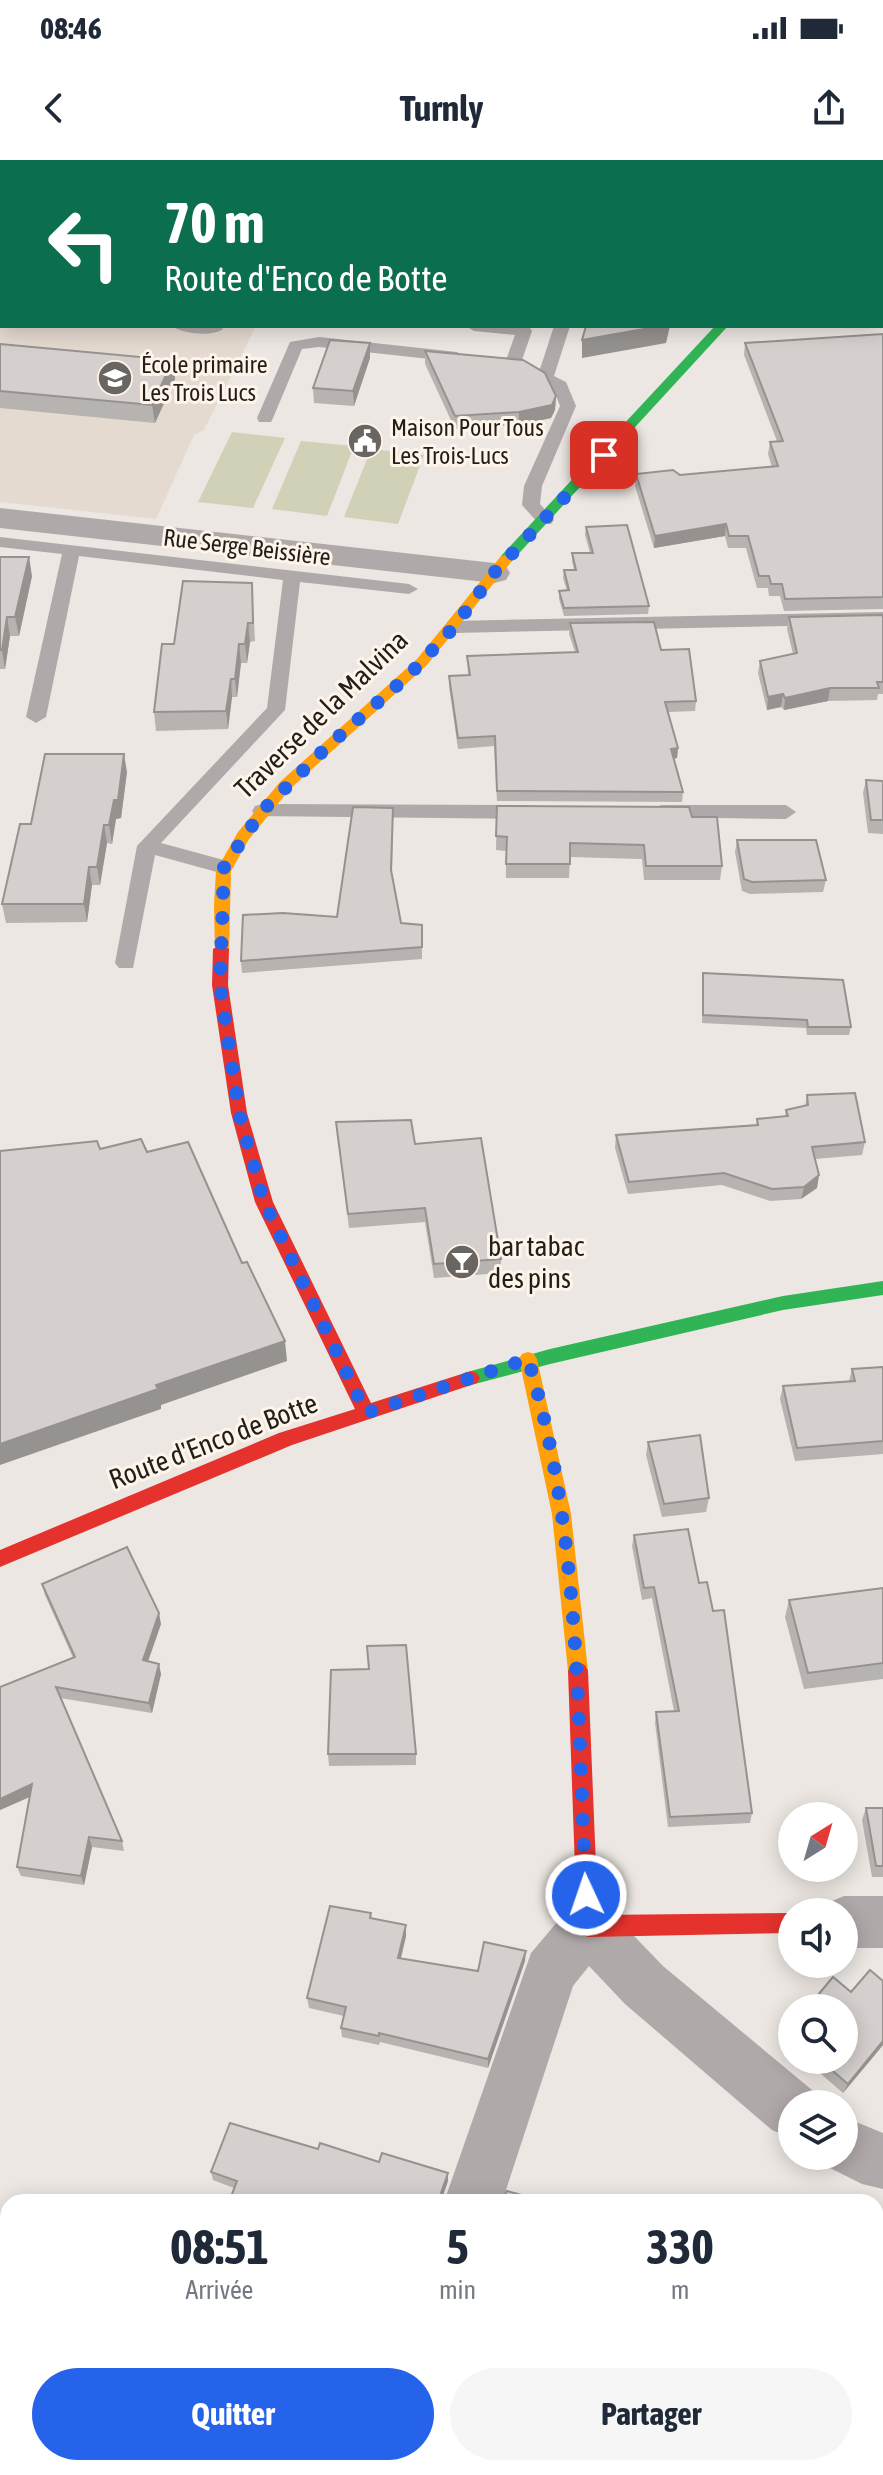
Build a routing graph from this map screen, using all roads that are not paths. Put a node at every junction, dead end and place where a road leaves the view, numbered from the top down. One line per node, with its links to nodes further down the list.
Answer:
1 (203, 328): 5 (lane)
2 (494, 328): 8 (lane)
3 (561, 328): 8 (lane)
4 (720, 328): 11 (street, Traverse de la Malvina)
5 (215, 329)
6 (322, 334): 7 (lane); 9 (lane)
7 (468, 358)
8 (546, 377): 11 (lane)
9 (265, 418)
10 (0, 518): 14 (street, Rue Serge Beissière)
11 (545, 520): 14 (street, Traverse de la Malvina)
12 (0, 542): 13 (lane)
13 (72, 550): 15 (lane); 19 (lane)
14 (494, 573): 18 (street, Traverse de la Malvina)
15 (292, 576): 16 (lane); 24 (lane)
16 (409, 589)
17 (883, 618): 18 (lane)
18 (454, 627): 20 (street, Traverse de la Malvina)
19 (36, 717)
20 (262, 811): 21 (lane); 25 (street, Traverse de la Malvina)
21 (548, 812)
22 (643, 812): 23 (lane)
23 (786, 812)
24 (147, 846): 25 (lane); 26 (lane)
25 (224, 867): 31 (street)
26 (126, 963)
27 (883, 1288): 29 (street, Route d'Enco de Botte)
28 (800, 1318): 29 (street, Route d'Enco de Botte)
29 (683, 1328): 30 (street, Route d'Enco de Botte)
30 (528, 1359): 31 (street, Route d'Enco de Botte); 36 (street)
31 (366, 1413): 32 (street, Route d'Enco de Botte)
32 (0, 1559)
33 (858, 1922): 34 (street)
34 (883, 1922)
35 (778, 1923): 36 (street)
36 (588, 1926): 37 (street); 40 (street)
37 (778, 2098)
38 (858, 2154): 39 (street)
39 (883, 2161)
40 (476, 2194)

